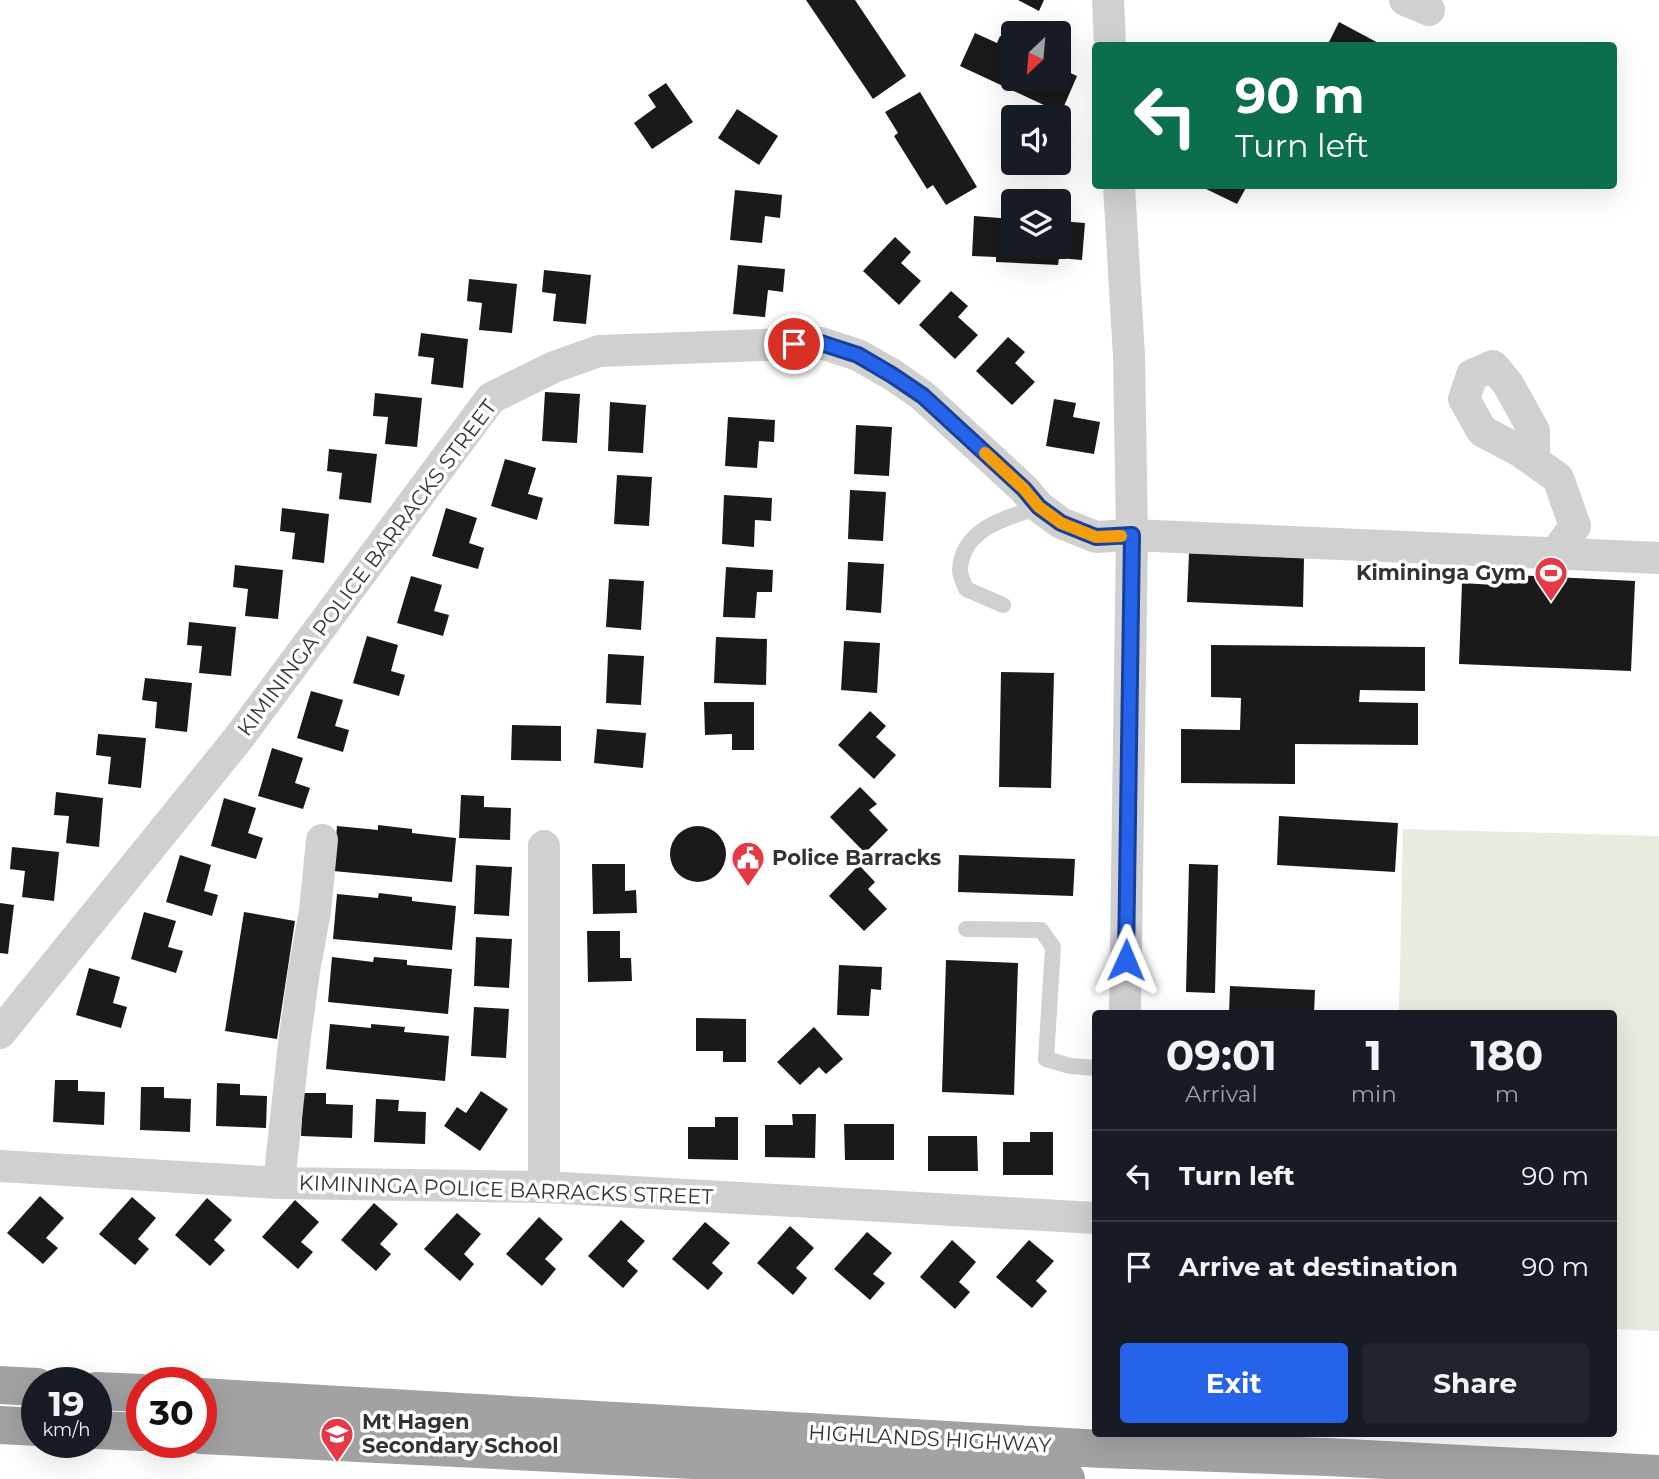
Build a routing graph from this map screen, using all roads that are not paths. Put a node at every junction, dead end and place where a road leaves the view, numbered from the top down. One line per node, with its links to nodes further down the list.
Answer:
1 (1108, 0): 2 (street)
2 (1110, 42)
3 (1119, 189): 6 (street)
4 (1534, 461): 7 (street)
5 (1039, 507): 6 (street, KIMININGA POLICE BARRACKS STREET); 9 (lane); 14 (street, KIMININGA POLICE BARRACKS STREET)
6 (1132, 535): 7 (street, KIMININGA POLICE BARRACKS STREET); 13 (street)
7 (1555, 554): 8 (street, KIMININGA POLICE BARRACKS STREET)
8 (1659, 558)
9 (1003, 604)
10 (322, 840): 17 (street)
11 (544, 846): 18 (street)
12 (966, 929): 15 (lane)
13 (1125, 1010)
14 (0, 1032)
15 (1092, 1068)
16 (0, 1166): 17 (street, KIMININGA POLICE BARRACKS STREET)
17 (279, 1183): 18 (street, KIMININGA POLICE BARRACKS STREET)
18 (544, 1186): 19 (street, KIMININGA POLICE BARRACKS STREET)
19 (1092, 1218)
20 (0, 1385): 21 (highway)
21 (21, 1386)
22 (217, 1398): 26 (highway, HIGHLANDS HIGHWAY)
23 (0, 1425): 24 (highway)
24 (21, 1426)
25 (217, 1437): 28 (highway, HIGHLANDS HIGHWAY)
26 (1102, 1441): 27 (highway, HIGHLANDS HIGHWAY)
27 (1659, 1474)
28 (1066, 1479)

